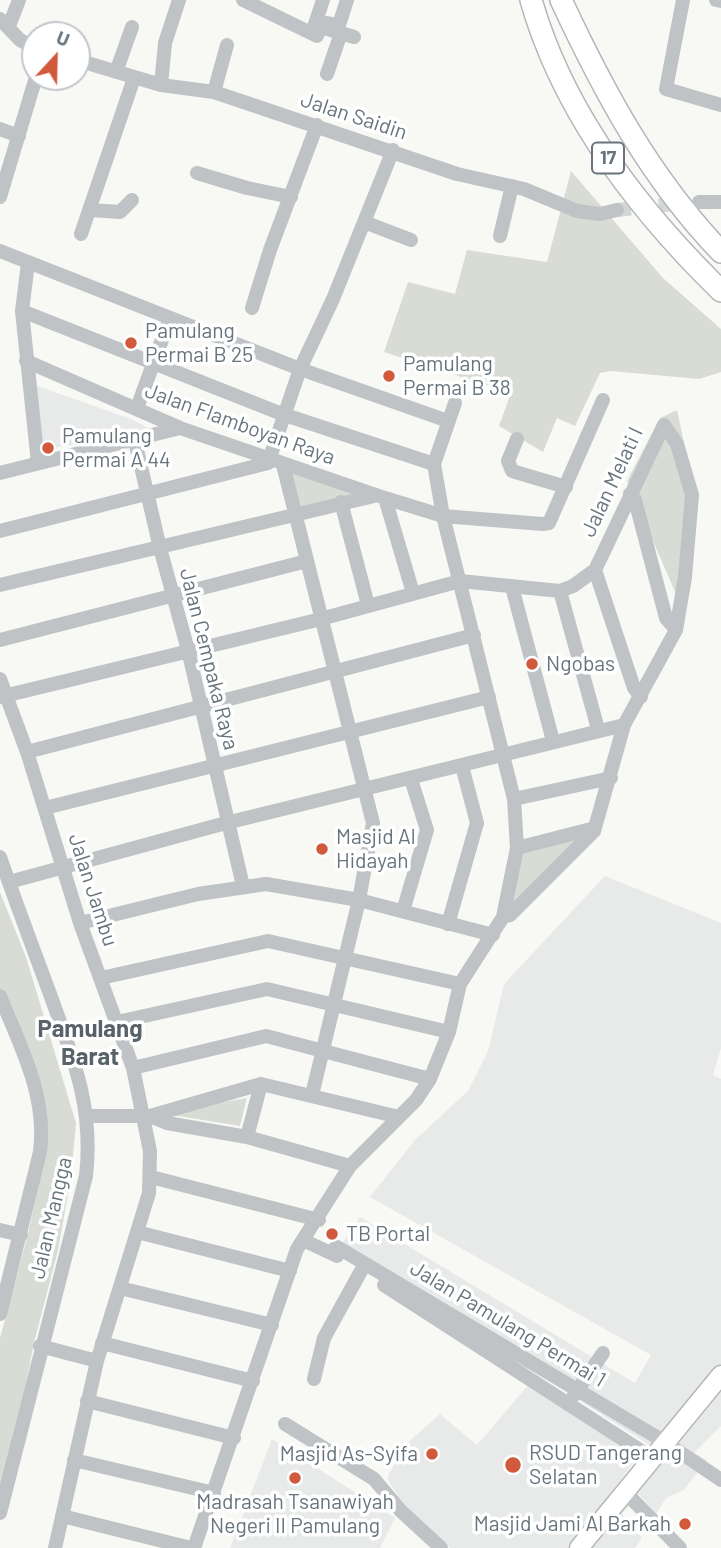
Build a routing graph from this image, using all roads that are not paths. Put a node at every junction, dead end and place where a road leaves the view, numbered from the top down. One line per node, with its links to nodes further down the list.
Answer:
1 (19, 0): 9 (street)
2 (179, 0): 18 (street)
3 (243, 0): 10 (street)
4 (323, 0): 10 (street)
5 (347, 0): 10 (street)
6 (531, 0): 43 (highway, 17)
7 (561, 0): 41 (highway, 17)
8 (683, 0): 21 (street)
9 (4, 23): 12 (street)
10 (314, 26): 16 (street)
11 (132, 27): 15 (street)
12 (21, 41)
13 (227, 44): 20 (street)
14 (91, 64): 15 (street, Jalan Saidin)
15 (116, 72): 17 (street, Jalan Saidin)
16 (327, 74)
17 (134, 78): 18 (street, Jalan Saidin); 34 (street)
18 (161, 85): 20 (street, Jalan Saidin)
19 (32, 91): 24 (street)
20 (214, 92): 22 (street, Jalan Saidin)
21 (721, 105)
22 (317, 125): 25 (street, Jalan Saidin); 30 (street)
23 (0, 129): 24 (street)
24 (19, 136): 26 (street)
25 (393, 150): 28 (street, Jalan Saidin); 36 (street)
26 (3, 169): 29 (street)
27 (197, 173): 30 (street)
28 (512, 186): 35 (street, Jalan Saidin); 38 (street)
29 (0, 197)
30 (291, 197): 44 (street)
31 (132, 200): 34 (street)
32 (699, 202): 33 (street)
33 (721, 202)
34 (91, 210): 37 (street)
35 (617, 210)
36 (364, 222): 39 (street); 49 (street)
37 (81, 234)
38 (500, 236)
39 (411, 240)
40 (0, 251): 42 (street)
41 (721, 252)
42 (28, 263): 45 (street); 46 (street)
43 (721, 291)
44 (252, 308)
45 (22, 311): 47 (street); 48 (street)
46 (170, 318): 48 (street); 49 (street)
47 (26, 361): 52 (street, Jalan Flamboyan Raya); 59 (street)
48 (153, 366): 52 (street); 53 (street)
49 (300, 369): 53 (street); 54 (street)
50 (603, 400): 62 (street)
51 (455, 403): 54 (street)
52 (137, 408): 55 (street, Jalan Flamboyan Raya)
53 (282, 414): 58 (street); 60 (street)
54 (448, 421): 60 (street)
55 (180, 428): 57 (street); 58 (street, Jalan Flamboyan Raya)
56 (517, 439): 62 (street)
57 (135, 441): 59 (street); 63 (street, Jalan Cempaka Raya)
58 (276, 462): 63 (street); 65 (street, Jalan Flamboyan Raya); 67 (street)
59 (38, 463): 61 (street)
60 (434, 464): 68 (street)
61 (0, 473)
62 (566, 487): 68 (street, Jalan Flamboyan Raya)
63 (147, 494): 69 (street); 70 (street, Jalan Cempaka Raya)
64 (629, 494): 72 (street, Jalan Melati I); 81 (street); 81 (street, Jalan Melati I)
65 (380, 497): 66 (street); 68 (street, Jalan Flamboyan Raya); 77 (street)
66 (341, 502): 67 (street); 79 (street)
67 (297, 514): 70 (street); 71 (street)
68 (443, 516): 73 (street)
69 (0, 531)
70 (160, 548): 74 (street); 78 (street, Jalan Cempaka Raya)
71 (307, 561): 78 (street); 80 (street)
72 (595, 570): 76 (street, Jalan Melati I); 89 (street)
73 (460, 581): 75 (street); 77 (street); 82 (street)
74 (0, 584)
75 (512, 587): 76 (street); 94 (street)
76 (560, 591): 92 (street)
77 (413, 593): 79 (street)
78 (173, 595): 83 (street); 84 (street, Jalan Cempaka Raya)
79 (368, 606): 80 (street)
80 (323, 618): 84 (street); 85 (street)
81 (676, 630): 89 (street, Jalan Melati I)
82 (474, 635): 85 (street); 88 (street)
83 (0, 640)
84 (188, 650): 87 (street); 90 (street, Jalan Cempaka Raya)
85 (335, 673): 90 (street); 93 (street)
86 (0, 679): 87 (street, Jalan Jambu)
87 (3, 695): 95 (street, Jalan Jambu)
88 (489, 697): 93 (street); 96 (street)
89 (641, 697): 91 (street, Jalan Melati I)
90 (202, 707): 95 (street); 97 (street, Jalan Cempaka Raya)
91 (624, 725): 92 (street); 99 (street, Jalan Melati I)
92 (598, 729): 94 (street)
93 (349, 731): 97 (street); 101 (street)
94 (553, 741): 96 (street)
95 (27, 752): 103 (street, Jalan Jambu)
96 (504, 755): 98 (street); 102 (street)
97 (214, 765): 103 (street); 104 (street, Jalan Cempaka Raya)
98 (461, 765): 100 (street); 115 (street)
99 (611, 778): 102 (street); 105 (street, Jalan Melati I)
100 (411, 779): 101 (street); 112 (street)
101 (364, 790): 104 (street); 111 (street)
102 (514, 799): 106 (street)
103 (45, 808): 108 (street, Jalan Jambu)
104 (226, 823): 108 (street); 110 (street, Jalan Cempaka Raya)
105 (595, 828): 106 (street); 113 (street)
106 (517, 848): 113 (street)
107 (0, 857): 109 (street, Jalan Mangga)
108 (61, 866): 109 (street); 114 (street, Jalan Jambu)
109 (9, 882): 129 (street, Jalan Mangga)
110 (243, 887): 111 (street); 114 (street)
111 (359, 900): 112 (street); 117 (street)
112 (403, 911): 115 (street)
113 (503, 917): 116 (street)
114 (80, 923): 118 (street, Jalan Jambu)
115 (448, 923): 116 (street)
116 (493, 935): 119 (street)
117 (345, 958): 118 (street); 119 (street); 121 (street)
118 (101, 978): 122 (street, Jalan Jambu)
119 (460, 984): 123 (street)
120 (0, 996): 138 (street)
121 (334, 1004): 122 (street); 123 (street); 124 (street)
122 (117, 1022): 125 (street, Jalan Jambu)
123 (449, 1032): 126 (street)
124 (322, 1049): 125 (street); 126 (street); 128 (street)
125 (133, 1068): 130 (street, Jalan Jambu)
126 (430, 1079): 131 (street)
127 (261, 1084): 128 (street); 130 (street); 132 (street)
128 (312, 1095): 131 (street)
129 (88, 1116): 130 (street); 149 (street, Jalan Mangga)
130 (147, 1116): 132 (street); 134 (street, Jalan Jambu)
131 (399, 1116): 133 (street)
132 (247, 1137): 133 (street)
133 (350, 1166): 135 (street)
134 (151, 1177): 135 (street); 137 (street)
135 (319, 1220): 139 (street)
136 (0, 1230): 138 (street)
137 (137, 1232): 141 (street); 143 (street)
138 (21, 1235): 145 (street)
139 (303, 1240): 140 (street); 141 (street)
140 (330, 1252): 142 (street); 144 (street, Jalan Pamulang Permai 1)
141 (290, 1271): 146 (street)
142 (361, 1271): 144 (street); 153 (street)
143 (120, 1288): 146 (street); 148 (street)
144 (437, 1312): 147 (street)
145 (0, 1314)
146 (272, 1325): 154 (street)
147 (476, 1337): 155 (street, Jalan Pamulang Permai 1); 157 (street)
148 (102, 1343): 151 (street); 154 (street)
149 (40, 1346): 151 (street); 166 (street, Jalan Mangga)
150 (603, 1353): 155 (street)
151 (97, 1361): 156 (street)
152 (721, 1375): 160 (main road)
153 (314, 1379)
154 (253, 1381): 159 (street)
155 (577, 1390): 157 (street); 160 (street, Jalan Pamulang Permai 1)
156 (87, 1401): 159 (street); 162 (street)
157 (569, 1403): 161 (street)
158 (285, 1424): 170 (street)
159 (234, 1438): 165 (street)
160 (665, 1442): 161 (main road); 163 (street, Jalan Pamulang Permai 1)
161 (652, 1458): 164 (main road)
162 (74, 1460): 165 (street); 167 (street)
163 (721, 1480)
164 (625, 1492): 171 (main road); 172 (street)
165 (214, 1493): 169 (street)
166 (0, 1513)
167 (62, 1516): 168 (street); 169 (street)
168 (55, 1548)
169 (192, 1548)
170 (441, 1548)
171 (579, 1548)
172 (680, 1548)

